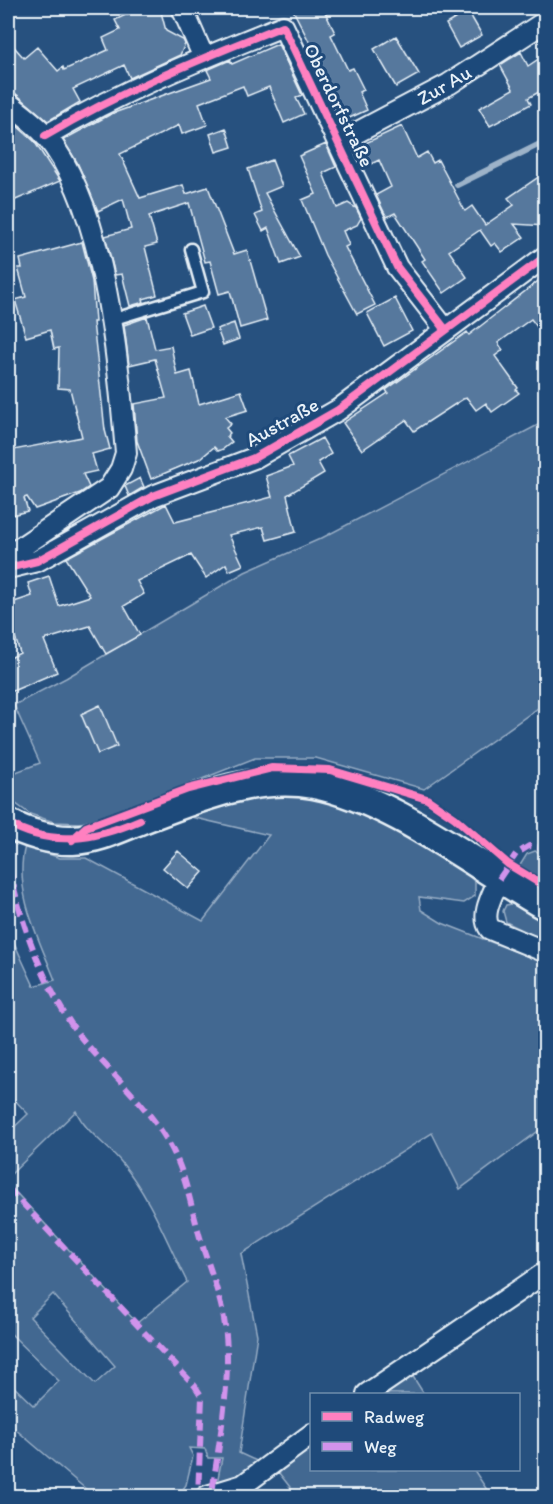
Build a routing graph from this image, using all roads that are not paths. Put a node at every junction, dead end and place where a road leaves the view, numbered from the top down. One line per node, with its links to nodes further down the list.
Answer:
1 (182, 8): 3 (street)
2 (546, 21): 6 (street, Zur Au)
3 (204, 58): 5 (street, Oberdorfstraße); 6 (street, Oberdorfstraße)
4 (8, 103): 5 (street)
5 (45, 136): 9 (street)
6 (339, 142): 10 (street, Oberdorfstraße)
7 (191, 249): 9 (lane)
8 (546, 256): 10 (street, Austraße)
9 (111, 320): 11 (street)
10 (445, 329): 12 (street, Austraße)
11 (8, 556)
12 (8, 568)
13 (8, 823): 14 (street)
14 (499, 879): 15 (street); 16 (street)
15 (546, 906)
16 (546, 952)
17 (546, 1272): 18 (street)
18 (370, 1393)
19 (310, 1435): 20 (street)
20 (207, 1497)

